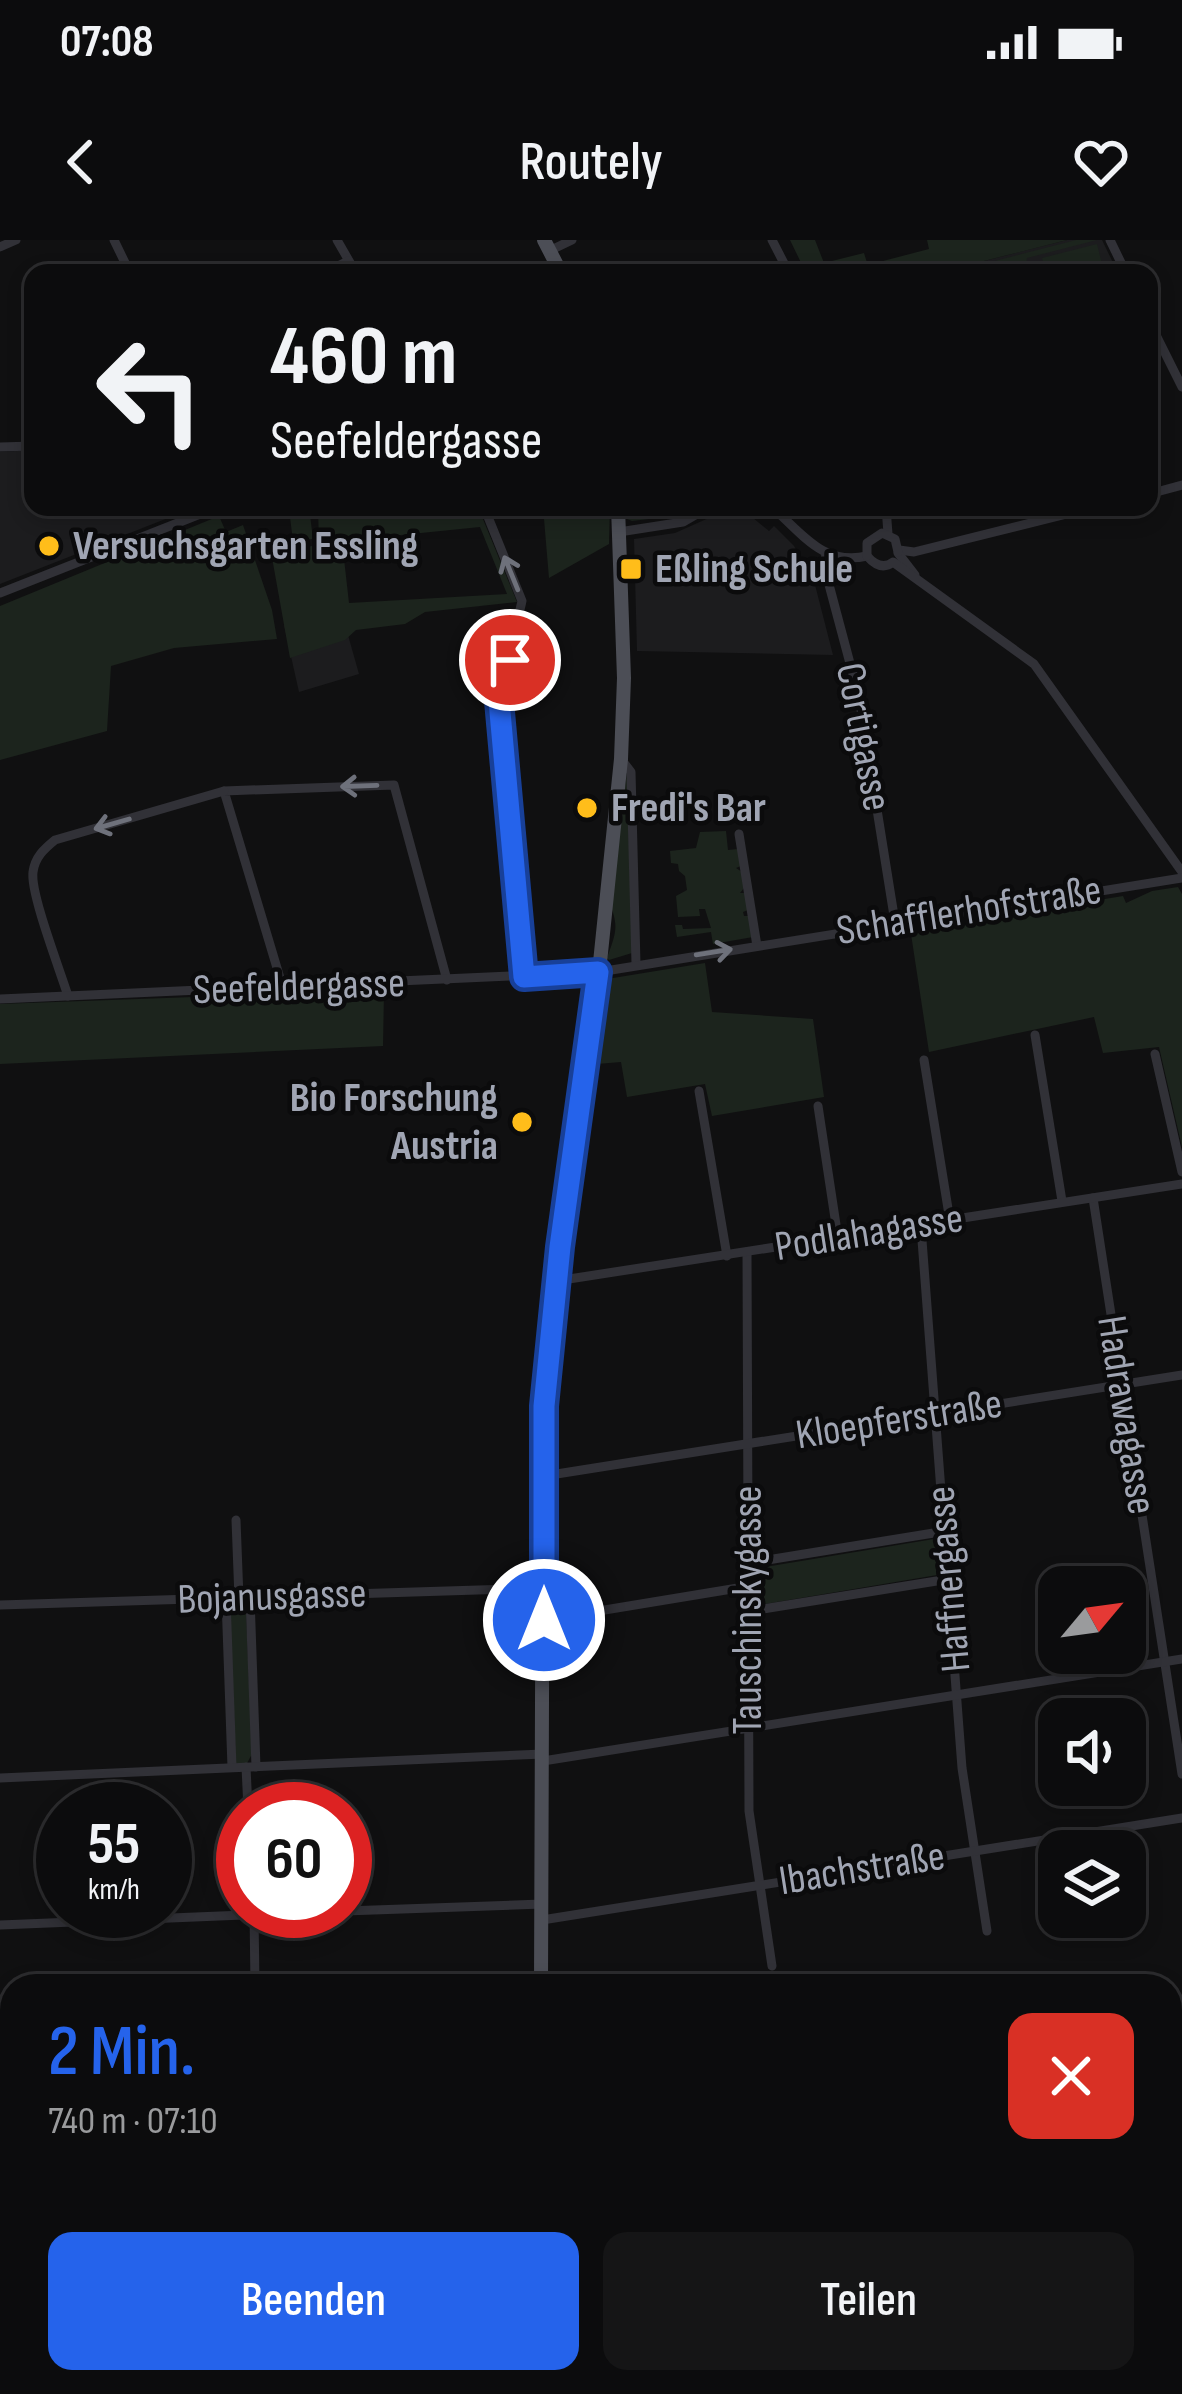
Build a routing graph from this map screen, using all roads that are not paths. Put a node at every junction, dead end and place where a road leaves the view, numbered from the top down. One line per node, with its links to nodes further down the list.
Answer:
1 (16, 240): 5 (street)
2 (337, 240): 6 (street)
3 (572, 240): 4 (street)
4 (547, 245)
5 (0, 247)
6 (348, 261): 7 (street); 8 (street)
7 (342, 264)
8 (350, 264)
9 (1158, 339): 10 (street)
10 (1182, 387)
11 (195, 516): 23 (street)
12 (488, 516): 32 (street, one-way to 12)
13 (618, 516): 18 (main road)
14 (693, 516): 18 (street)
15 (782, 516): 20 (street)
16 (887, 516): 19 (street)
17 (1051, 516): 21 (street)
18 (619, 532): 24 (main road)
19 (888, 534): 21 (street); 22 (street)
20 (826, 554): 22 (street); 28 (street, Cortigasse)
21 (897, 555): 22 (street); 27 (street)
22 (867, 556)
23 (0, 593)
24 (622, 759): 30 (street); 31 (main road)
25 (224, 791): 33 (street, one-way to 25); 34 (street); 35 (street, one-way to 35)
26 (739, 833): 29 (street)
27 (1182, 875): 28 (street, Schafflerhofstraße)
28 (895, 922): 29 (street, Schafflerhofstraße)
29 (757, 946): 30 (street, Schafflerhofstraße, one-way to 29)
30 (636, 964): 31 (street, Schafflerhofstraße)
31 (598, 972): 32 (street, Seefeldergasse); 51 (main road)
32 (524, 977): 33 (street, Seefeldergasse)
33 (447, 980): 34 (street, Seefeldergasse)
34 (283, 988): 35 (street, Seefeldergasse)
35 (68, 996): 36 (street, Seefeldergasse)
36 (0, 999)
37 (1035, 1035): 45 (street)
38 (1155, 1054): 42 (street)
39 (925, 1060): 46 (street)
40 (699, 1091): 50 (street)
41 (818, 1106): 48 (street)
42 (1182, 1172)
43 (1182, 1184): 44 (street, Podlahagasse)
44 (1093, 1198): 45 (street, Podlahagasse); 53 (street, Hadrawagasse)
45 (1062, 1201): 46 (street, Podlahagasse)
46 (950, 1221): 47 (street, Podlahagasse)
47 (921, 1227): 48 (street, Podlahagasse); 54 (street, Haffnergasse)
48 (838, 1238): 49 (street, Podlahagasse)
49 (747, 1252): 50 (street, Podlahagasse); 55 (street, Tauschinskygasse)
50 (727, 1256): 51 (street, Podlahagasse)
51 (556, 1281): 56 (main road)
52 (1182, 1375): 53 (street, Kloepferstraße)
53 (1122, 1385): 54 (street, Kloepferstraße); 69 (street, Hadrawagasse)
54 (934, 1415): 55 (street, Kloepferstraße); 58 (street, Haffnergasse)
55 (749, 1444): 56 (street, Kloepferstraße); 59 (street, Tauschinskygasse)
56 (544, 1476): 62 (main road)
57 (236, 1520): 63 (street)
58 (946, 1531): 59 (street); 60 (street, Haffnergasse)
59 (749, 1563): 61 (street, Tauschinskygasse)
60 (949, 1579): 66 (street); 70 (street, Haffnergasse)
61 (750, 1586): 66 (street, Tauschinskygasse); 67 (street)
62 (545, 1588): 63 (street, Bojanusgasse); 67 (main road)
63 (244, 1598): 64 (street, Bojanusgasse); 74 (street)
64 (226, 1599): 65 (street, Bojanusgasse); 73 (street)
65 (0, 1605)
66 (750, 1611): 71 (street, Tauschinskygasse)
67 (544, 1620): 72 (main road)
68 (1182, 1660): 69 (street)
69 (1164, 1663): 70 (street); 75 (street, Hadrawagasse)
70 (958, 1697): 71 (street); 79 (street, Haffnergasse)
71 (747, 1730): 72 (street); 80 (street, Tauschinskygasse)
72 (543, 1758): 74 (street); 82 (main road)
73 (232, 1767): 74 (street); 76 (street)
74 (251, 1767): 77 (street)
75 (1182, 1774)
76 (0, 1778)
77 (250, 1782)
78 (1182, 1818): 79 (street, Ibachstraße)
79 (975, 1850): 80 (street, Ibachstraße); 85 (street, Haffnergasse)
80 (761, 1885): 82 (street, Ibachstraße); 87 (street, Tauschinskygasse)
81 (372, 1911): 82 (street, Ibachstraße)
82 (542, 1912): 89 (main road)
83 (216, 1915): 84 (street, Ibachstraße)
84 (0, 1925)
85 (987, 1931)
86 (254, 1938): 88 (street)
87 (772, 1966)
88 (255, 1974)
89 (541, 1974)

